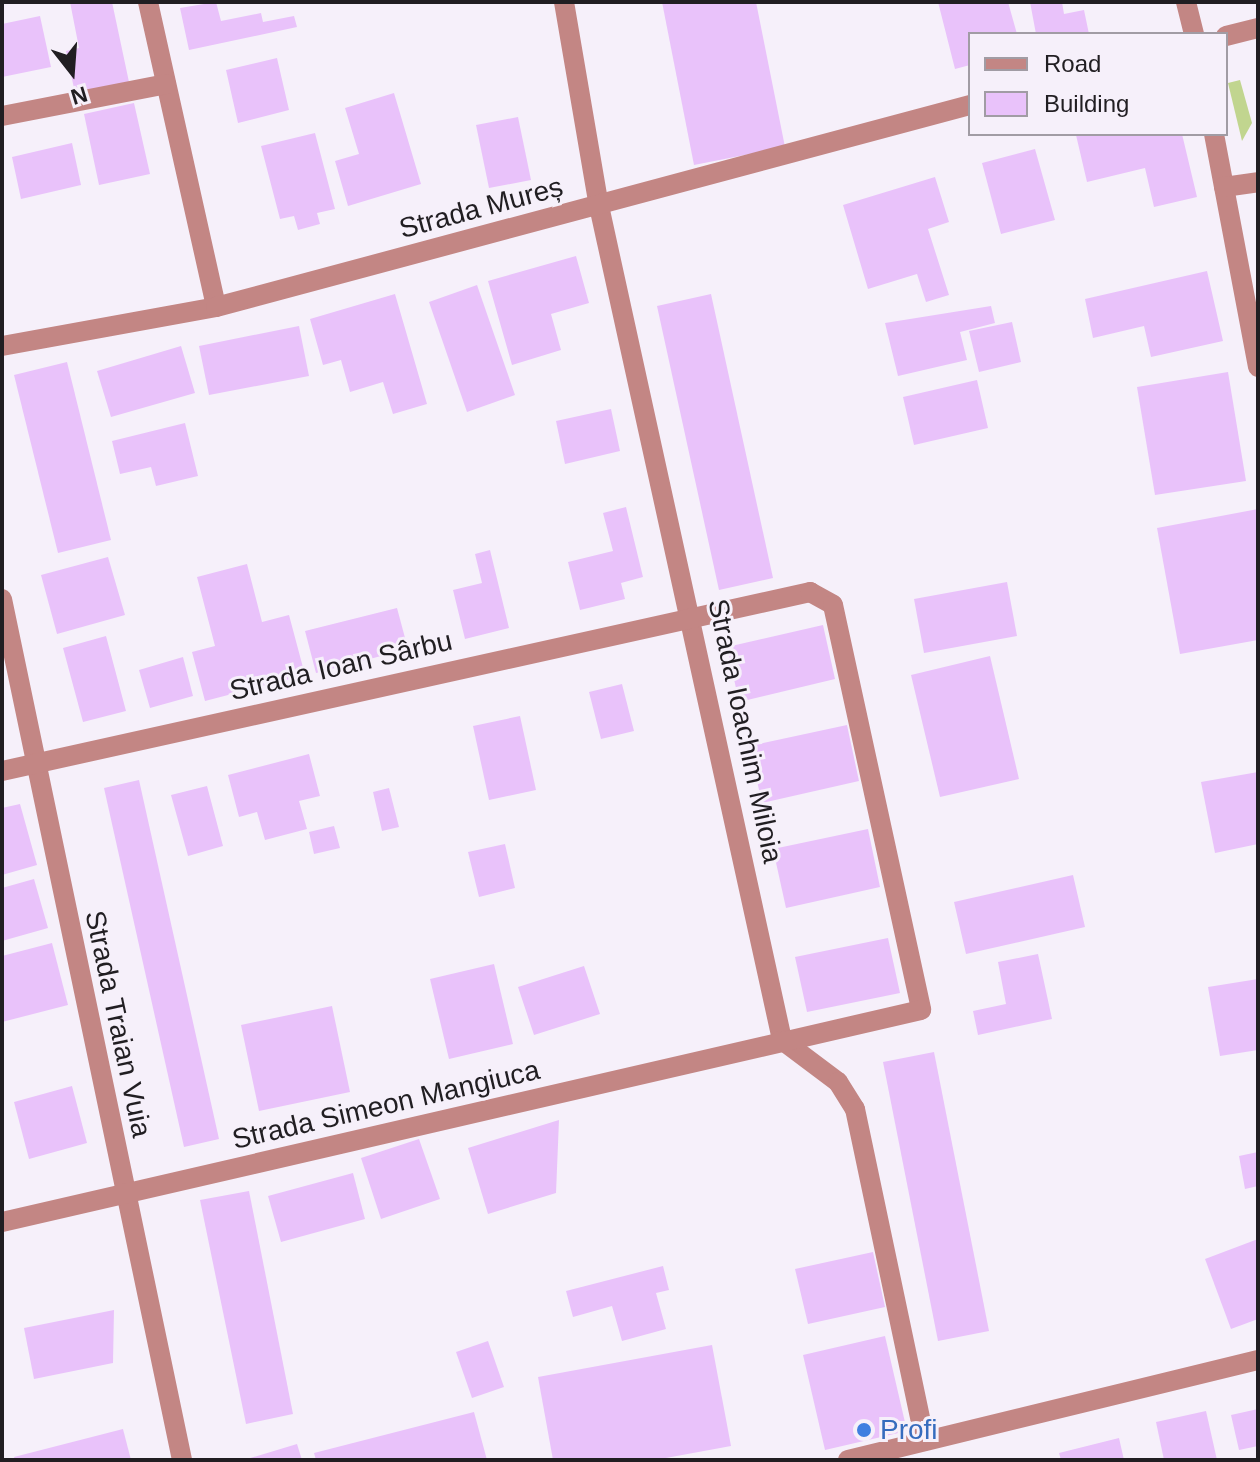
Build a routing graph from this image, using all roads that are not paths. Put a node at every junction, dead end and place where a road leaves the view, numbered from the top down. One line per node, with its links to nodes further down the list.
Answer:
1 (148, 2): 7 (street)
2 (564, 2): 13 (street, Strada Ioachim Miloia)
3 (1186, 2): 5 (street)
4 (1258, 28): 6 (street)
5 (1194, 32)
6 (1228, 36)
7 (166, 84): 9 (street); 14 (street)
8 (968, 106): 13 (street, Strada Mureș)
9 (2, 116)
10 (1214, 136): 12 (street)
11 (1258, 182): 12 (street)
12 (1224, 187): 16 (street)
13 (599, 206): 14 (street, Strada Mureș); 18 (street, Strada Ioachim Miloia)
14 (216, 307): 15 (street, Strada Mureș)
15 (2, 346)
16 (1258, 367)
17 (2, 599): 19 (street, Strada Traian Vuia)
18 (691, 615): 19 (street, Strada Ioan Sârbu); 21 (street, Strada Ioachim Miloia); 21 (street, Strada Ioan Sârbu)
19 (36, 763): 20 (street, Strada Ioan Sârbu); 22 (street, Strada Traian Vuia)
20 (2, 771)
21 (782, 1040): 22 (street, Strada Simeon Mangiuca); 25 (street)
22 (125, 1195): 23 (street, Strada Simeon Mangiuca); 26 (street, Strada Traian Vuia)
23 (2, 1222)
24 (1258, 1360): 25 (street)
25 (925, 1441): 27 (street)
26 (182, 1460)
27 (848, 1460)

